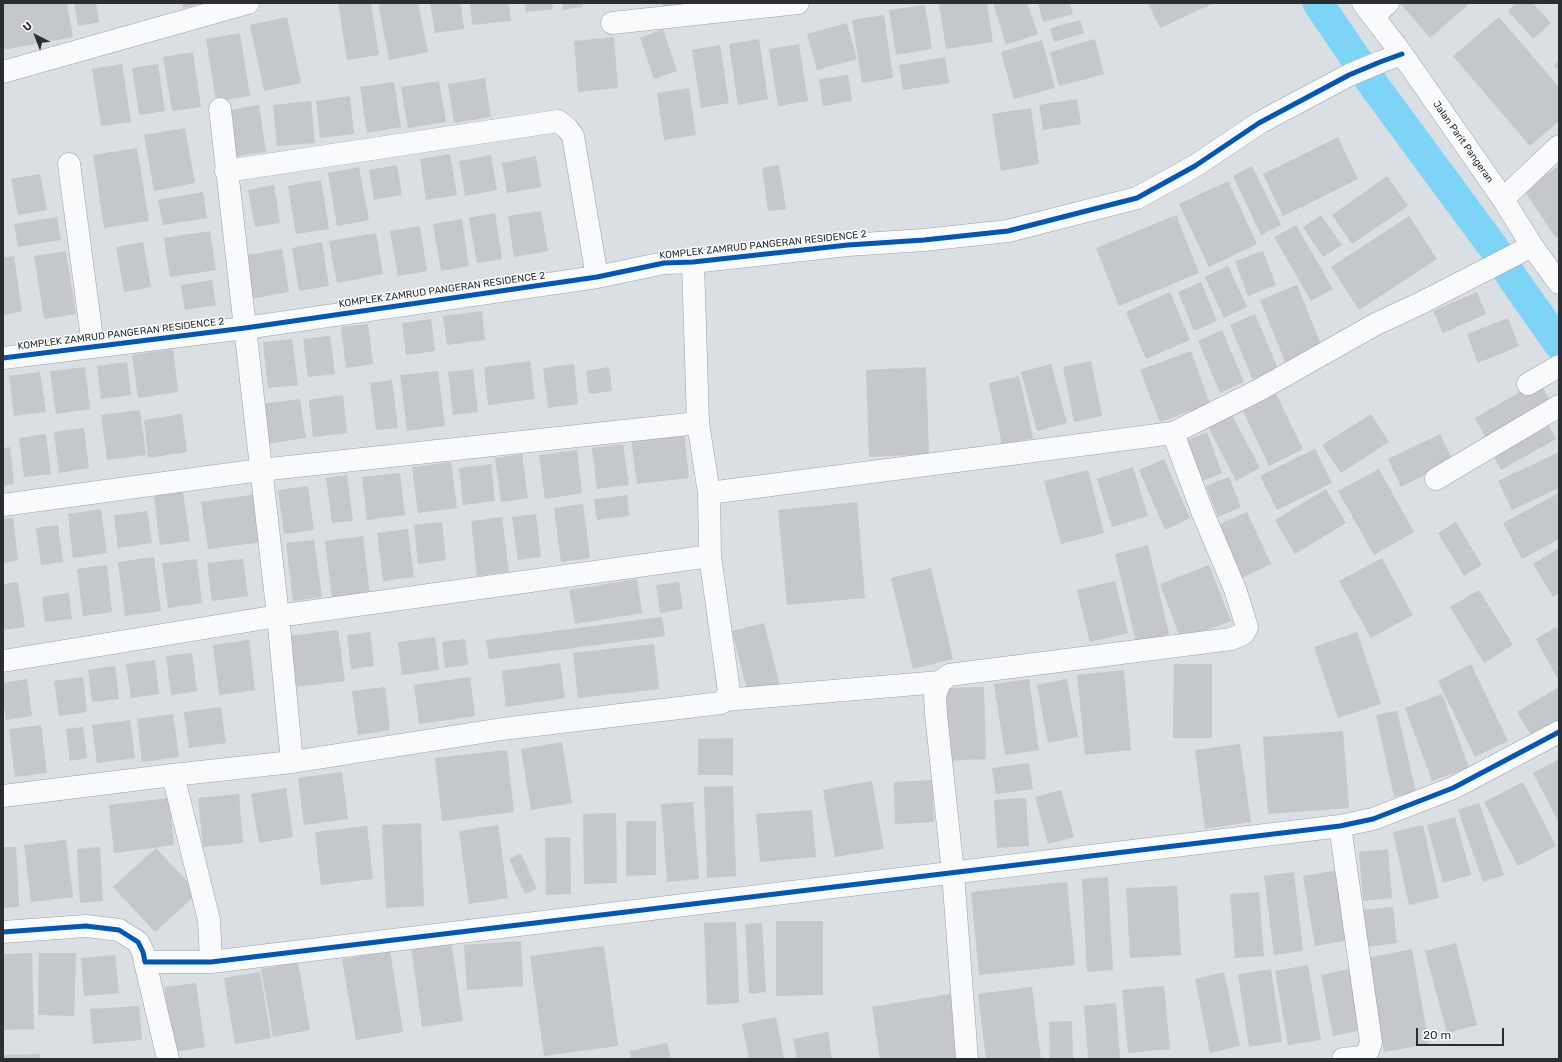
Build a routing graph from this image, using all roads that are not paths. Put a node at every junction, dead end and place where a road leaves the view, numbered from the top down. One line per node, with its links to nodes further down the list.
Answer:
1 (248, 3): 6 (street)
2 (798, 3): 4 (street)
3 (1375, 7): 5 (street, Jalan Parit Pangeran)
4 (612, 23)
5 (1402, 54): 11 (street, Jalan Parit Pangeran); 13 (street, KOMPLEK ZAMRUD PANGERAN RESIDENCE 2)
6 (3, 72)
7 (220, 109): 10 (street)
8 (1559, 146): 11 (street)
9 (69, 164): 17 (street)
10 (226, 171): 14 (street); 16 (street)
11 (1503, 199): 12 (street, Jalan Parit Pangeran)
12 (1526, 249): 15 (street, Jalan Parit Pangeran); 23 (street)
13 (693, 262): 14 (street, KOMPLEK ZAMRUD PANGERAN RESIDENCE 2); 22 (street)
14 (597, 277): 16 (street, KOMPLEK ZAMRUD PANGERAN RESIDENCE 2)
15 (1559, 283)
16 (246, 328): 17 (street, KOMPLEK ZAMRUD PANGERAN RESIDENCE 2); 24 (street)
17 (93, 346): 18 (street, KOMPLEK ZAMRUD PANGERAN RESIDENCE 2)
18 (3, 358)
19 (1558, 366): 20 (street)
20 (1528, 384)
21 (1559, 406): 25 (street)
22 (698, 423): 24 (street); 26 (street)
23 (1173, 433): 26 (street); 31 (street)
24 (260, 470): 27 (street); 29 (street)
25 (1436, 479)
26 (708, 493): 28 (street)
27 (3, 505)
28 (710, 556): 29 (street); 32 (street)
29 (278, 616): 30 (street); 34 (street)
30 (3, 661)
31 (940, 682): 32 (street); 38 (street)
32 (725, 700): 34 (street)
33 (1559, 732): 37 (street)
34 (292, 762): 35 (street)
35 (173, 775): 36 (street); 41 (street)
36 (3, 796)
37 (1340, 826): 38 (street); 44 (street)
38 (953, 873): 41 (street); 43 (street)
39 (3, 932): 40 (street)
40 (144, 962): 41 (street); 42 (street)
41 (212, 962)
42 (168, 1059)
43 (967, 1059)
44 (1343, 1059)

